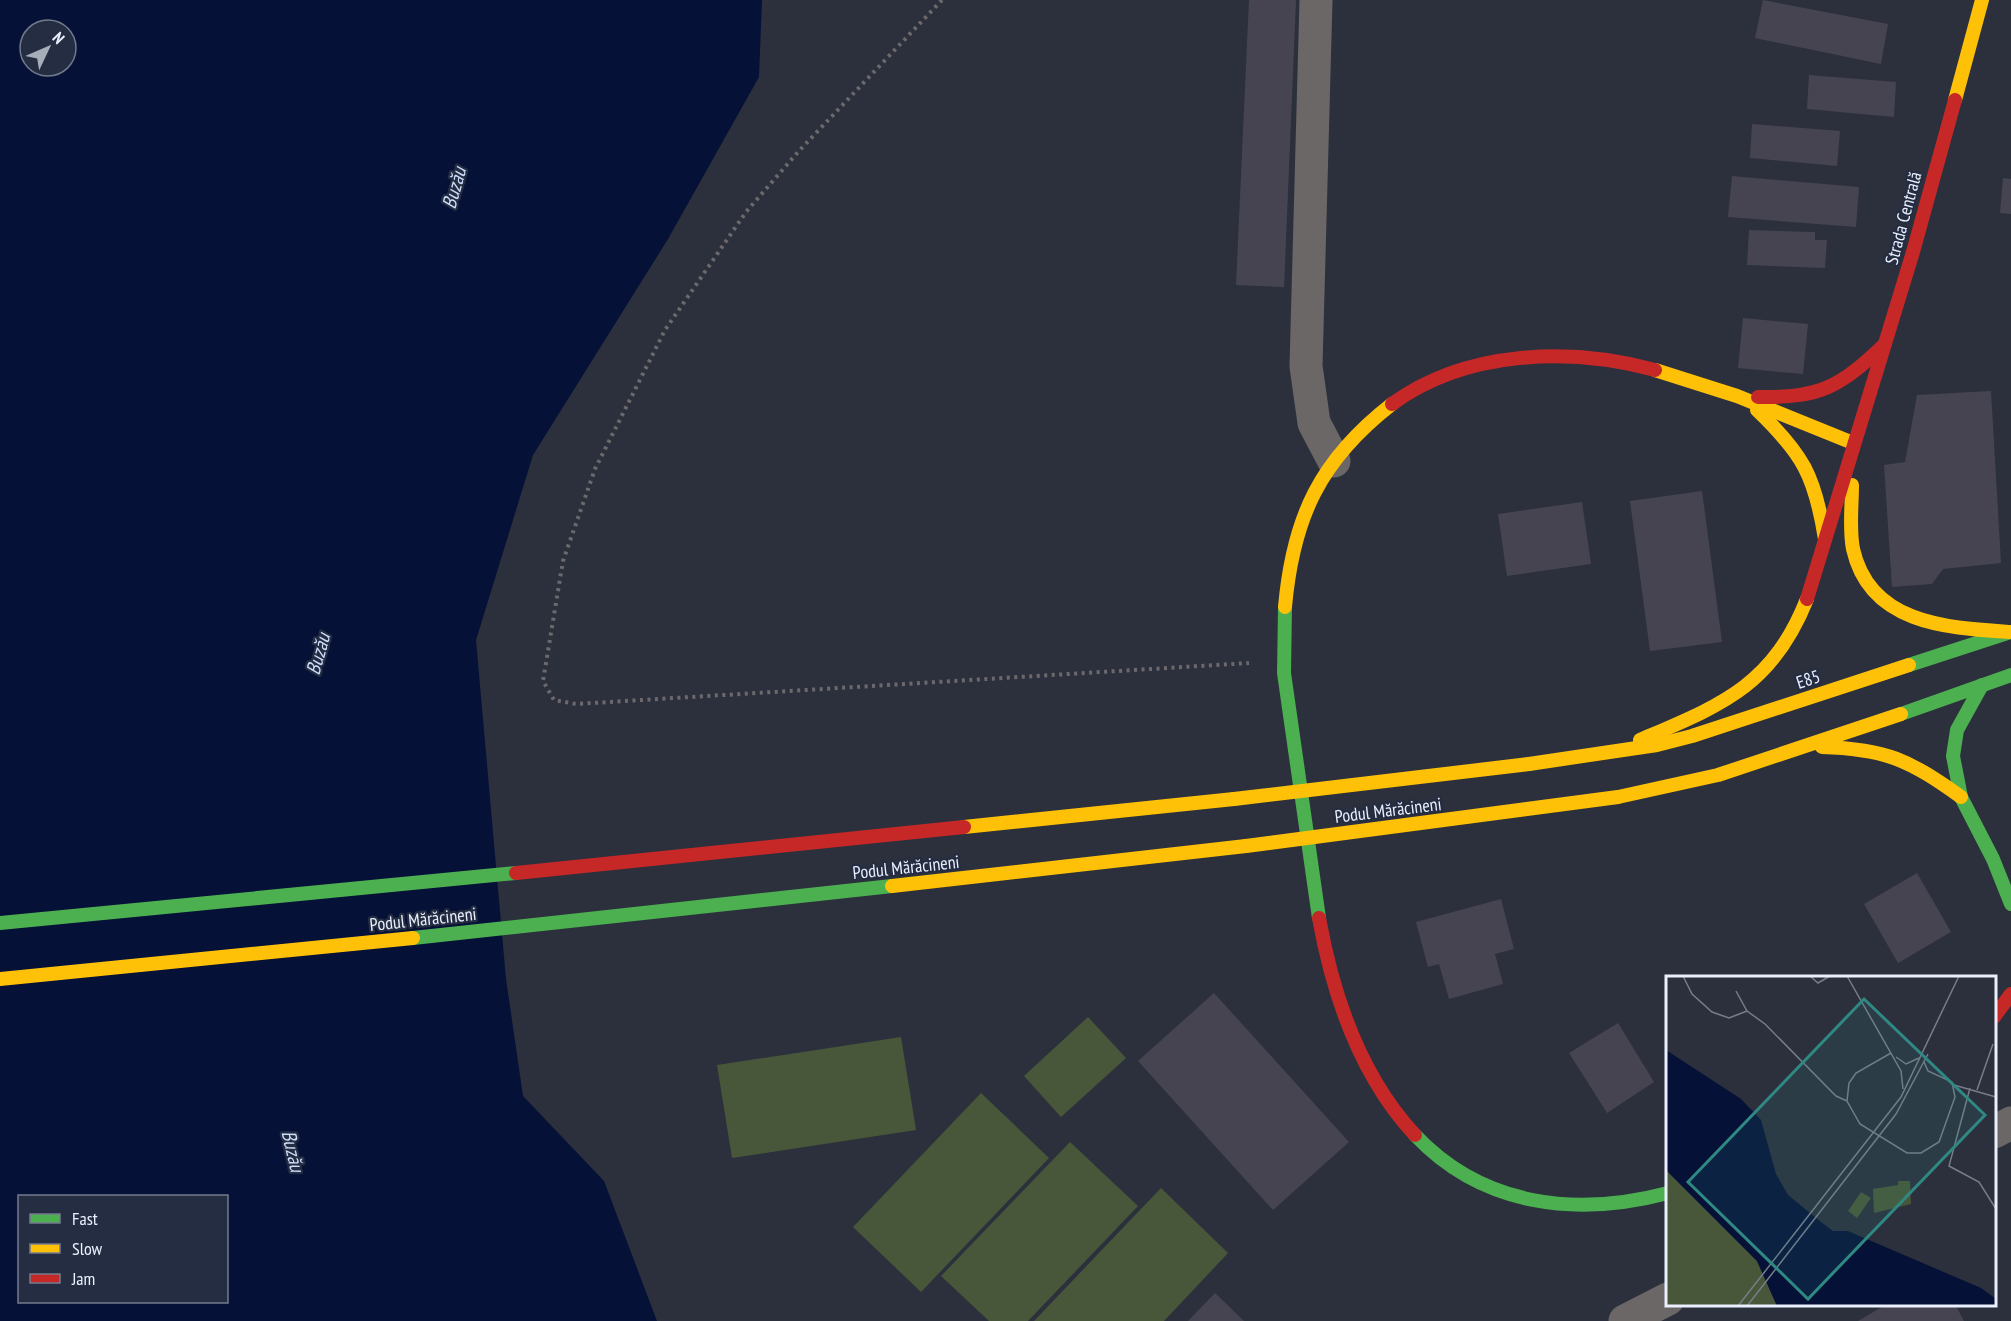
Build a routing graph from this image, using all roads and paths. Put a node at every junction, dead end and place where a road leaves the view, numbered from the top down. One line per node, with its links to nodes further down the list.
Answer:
1 (942, 0): 10 (path)
2 (1316, 0): 7 (street)
3 (1982, 0): 4 (main road, Strada Centrală)
4 (1885, 344): 5 (main road); 6 (main road, Strada Centrală)
5 (1742, 397): 6 (main road); 7 (main road); 8 (main road)
6 (1853, 443): 8 (main road, Strada Centrală); 9 (main road)
7 (1334, 461): 10 (main road)
8 (1825, 538): 14 (main road, Strada Centrală)
9 (2011, 632): 14 (main road, E85)
10 (1282, 660): 23 (main road)
11 (2011, 675): 12 (main road)
12 (1982, 685): 13 (main road); 15 (main road)
13 (1808, 746): 15 (main road); 18 (main road, Podul Mărăcineni, bridge)
14 (1614, 752): 17 (main road, Podul Mărăcineni, bridge)
15 (1961, 797): 16 (main road)
16 (2011, 904)
17 (0, 923)
18 (0, 979)
19 (2011, 994): 20 (main road)
20 (1996, 1016)
21 (2011, 1123): 22 (street)
22 (1996, 1131)
23 (1666, 1193)
24 (1666, 1300): 25 (street)
25 (1625, 1321)

